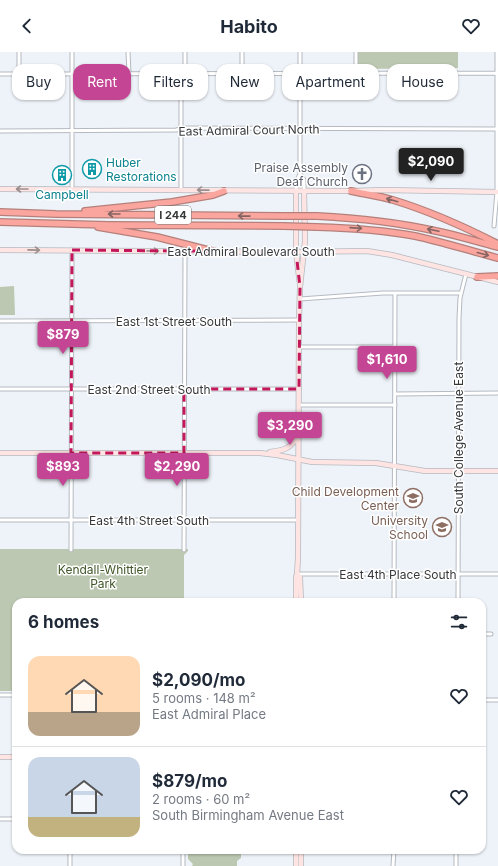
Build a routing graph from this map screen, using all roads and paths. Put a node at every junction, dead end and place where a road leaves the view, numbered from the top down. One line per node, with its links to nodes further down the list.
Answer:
1 (20, 52): 9 (street)
2 (72, 52): 16 (street)
3 (128, 52): 10 (street)
4 (185, 52): 11 (street)
5 (242, 52): 12 (street)
6 (300, 52): 13 (street)
7 (356, 52): 14 (street)
8 (497, 52): 18 (street)
9 (19, 64)
10 (129, 64)
11 (186, 64)
12 (242, 64)
13 (300, 64)
14 (356, 64)
15 (65, 73): 16 (street)
16 (72, 73): 27 (street)
17 (379, 73): 18 (street)
18 (498, 73): 25 (street)
19 (0, 74): 20 (street)
20 (12, 74)
21 (181, 100): 23 (street)
22 (300, 100): 24 (street)
23 (181, 129): 24 (street, East Admiral Court North); 27 (street, East Admiral Court North); 31 (street)
24 (300, 129): 25 (street, East Admiral Court North); 28 (street)
25 (497, 129): 36 (street)
26 (0, 131): 27 (street, East Admiral Court North)
27 (72, 131): 30 (street)
28 (300, 174): 33 (street); 34 (street)
29 (0, 189): 30 (street, one-way to 29)
30 (72, 189): 31 (street)
31 (181, 190): 32 (street, one-way to 31)
32 (224, 191): 33 (street); 40 (highway)
33 (296, 191): 34 (street); 49 (street)
34 (304, 191): 35 (street); 50 (street)
35 (350, 192): 36 (street); 44 (highway, one-way to 35)
36 (497, 192): 37 (street)
37 (496, 209): 39 (street); 43 (street)
38 (0, 212): 40 (highway, I 244)
39 (498, 213)
40 (63, 214): 44 (highway, I 244, one-way to 40, bridge)
41 (0, 222): 42 (highway, I 244)
42 (82, 224): 48 (highway); 51 (highway, I 244, one-way to 51, bridge)
43 (494, 226)
44 (498, 246)
45 (0, 250): 46 (street, East Admiral Boulevard South, one-way to 46)
46 (72, 250): 47 (street, East Admiral Boulevard South, one-way to 47); 60 (street)
47 (185, 252): 48 (street, East Admiral Boulevard South); 63 (street)
48 (216, 252): 49 (street, East Admiral Boulevard South)
49 (296, 252): 50 (street, East Admiral Boulevard South); 56 (street)
50 (304, 252): 52 (street, East Admiral Boulevard South); 56 (street)
51 (498, 258)
52 (466, 274): 54 (street, East Admiral Boulevard South); 57 (street, South College Avenue East)
53 (498, 276): 54 (highway)
54 (477, 277): 55 (street, East Admiral Boulevard South)
55 (498, 282)
56 (300, 287): 59 (street)
57 (461, 293): 58 (street); 70 (street, South College Avenue East)
58 (395, 294): 59 (street); 65 (street)
59 (300, 299): 61 (street)
60 (72, 320): 62 (street, East 1st Street South); 63 (street, East 1st Street South); 67 (street)
61 (299, 320): 63 (street, East 1st Street South); 64 (street)
62 (0, 321)
63 (185, 321): 68 (street)
64 (299, 347): 65 (street); 69 (street)
65 (395, 347): 72 (street)
66 (0, 389): 67 (street, East 2nd Street South)
67 (71, 389): 68 (street, East 2nd Street South); 77 (street)
68 (184, 389): 69 (street, East 2nd Street South); 78 (street)
69 (299, 389): 73 (street)
70 (458, 393): 71 (street); 72 (street); 82 (street, South College Avenue East)
71 (498, 393)
72 (395, 394): 74 (street)
73 (299, 405): 74 (street); 75 (street)
74 (395, 405): 81 (street)
75 (299, 436): 79 (street); 80 (street)
76 (0, 453): 77 (street)
77 (71, 453): 78 (street); 85 (street)
78 (184, 453): 79 (street); 86 (street)
79 (260, 453): 80 (street)
80 (299, 460): 81 (street); 87 (street)
81 (395, 466): 82 (street); 91 (street)
82 (458, 471): 83 (street); 92 (street, South College Avenue East)
83 (498, 471)
84 (0, 520): 85 (street, East 4th Street South)
85 (71, 520): 86 (street, East 4th Street South); 88 (street)
86 (184, 520): 87 (street, East 4th Street South); 89 (street)
87 (297, 520): 90 (street)
88 (71, 550)
89 (184, 550)
90 (297, 574): 91 (street, East 4th Place South); 94 (street); 95 (street)
91 (394, 574): 92 (street, East 4th Place South); 96 (street)
92 (458, 574): 93 (street, East 4th Place South); 97 (street, South College Avenue East)
93 (498, 574)
94 (296, 598)
95 (300, 598)
96 (394, 598)
97 (458, 598)
98 (486, 634): 99 (street)
99 (491, 634)
100 (0, 695): 101 (street)
101 (12, 696)
102 (486, 700): 103 (street)
103 (498, 700)
104 (0, 757): 105 (street)
105 (12, 757)
106 (0, 819): 107 (street)
107 (12, 819)
108 (70, 854): 114 (street)
109 (183, 854): 115 (street)
110 (296, 854): 116 (street)
111 (301, 854): 117 (street)
112 (394, 854): 118 (street)
113 (456, 854): 119 (street)
114 (70, 866)
115 (183, 866)
116 (296, 866)
117 (300, 866)
118 (393, 866)
119 (456, 866)

